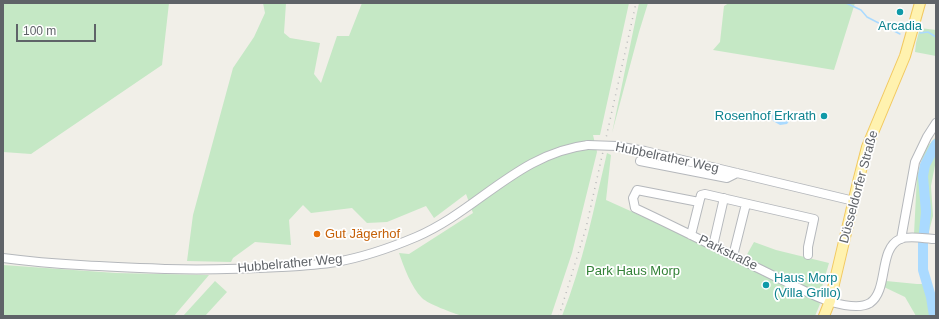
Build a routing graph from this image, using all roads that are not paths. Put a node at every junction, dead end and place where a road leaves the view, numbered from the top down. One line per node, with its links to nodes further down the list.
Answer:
1 (920, 3): 6 (main road, Düsseldorfer Straße)
2 (936, 123): 10 (street)
3 (640, 162): 4 (street, Hubbelrather Weg)
4 (736, 173): 6 (street, Hubbelrather Weg); 15 (street, Hubbelrather Weg, bridge)
5 (724, 198): 7 (street); 8 (street); 12 (street)
6 (854, 201): 16 (main road, Düsseldorfer Straße)
7 (700, 202): 9 (street); 9 (street, Parkstraße)
8 (746, 204): 13 (street); 14 (street)
9 (691, 235): 12 (street, Parkstraße)
10 (901, 238): 11 (street); 16 (street, Parkstraße)
11 (936, 239)
12 (713, 246): 14 (street, Parkstraße)
13 (808, 255)
14 (733, 256): 16 (street, Parkstraße)
15 (3, 258)
16 (830, 301): 17 (main road, Düsseldorfer Straße)
17 (824, 316)

